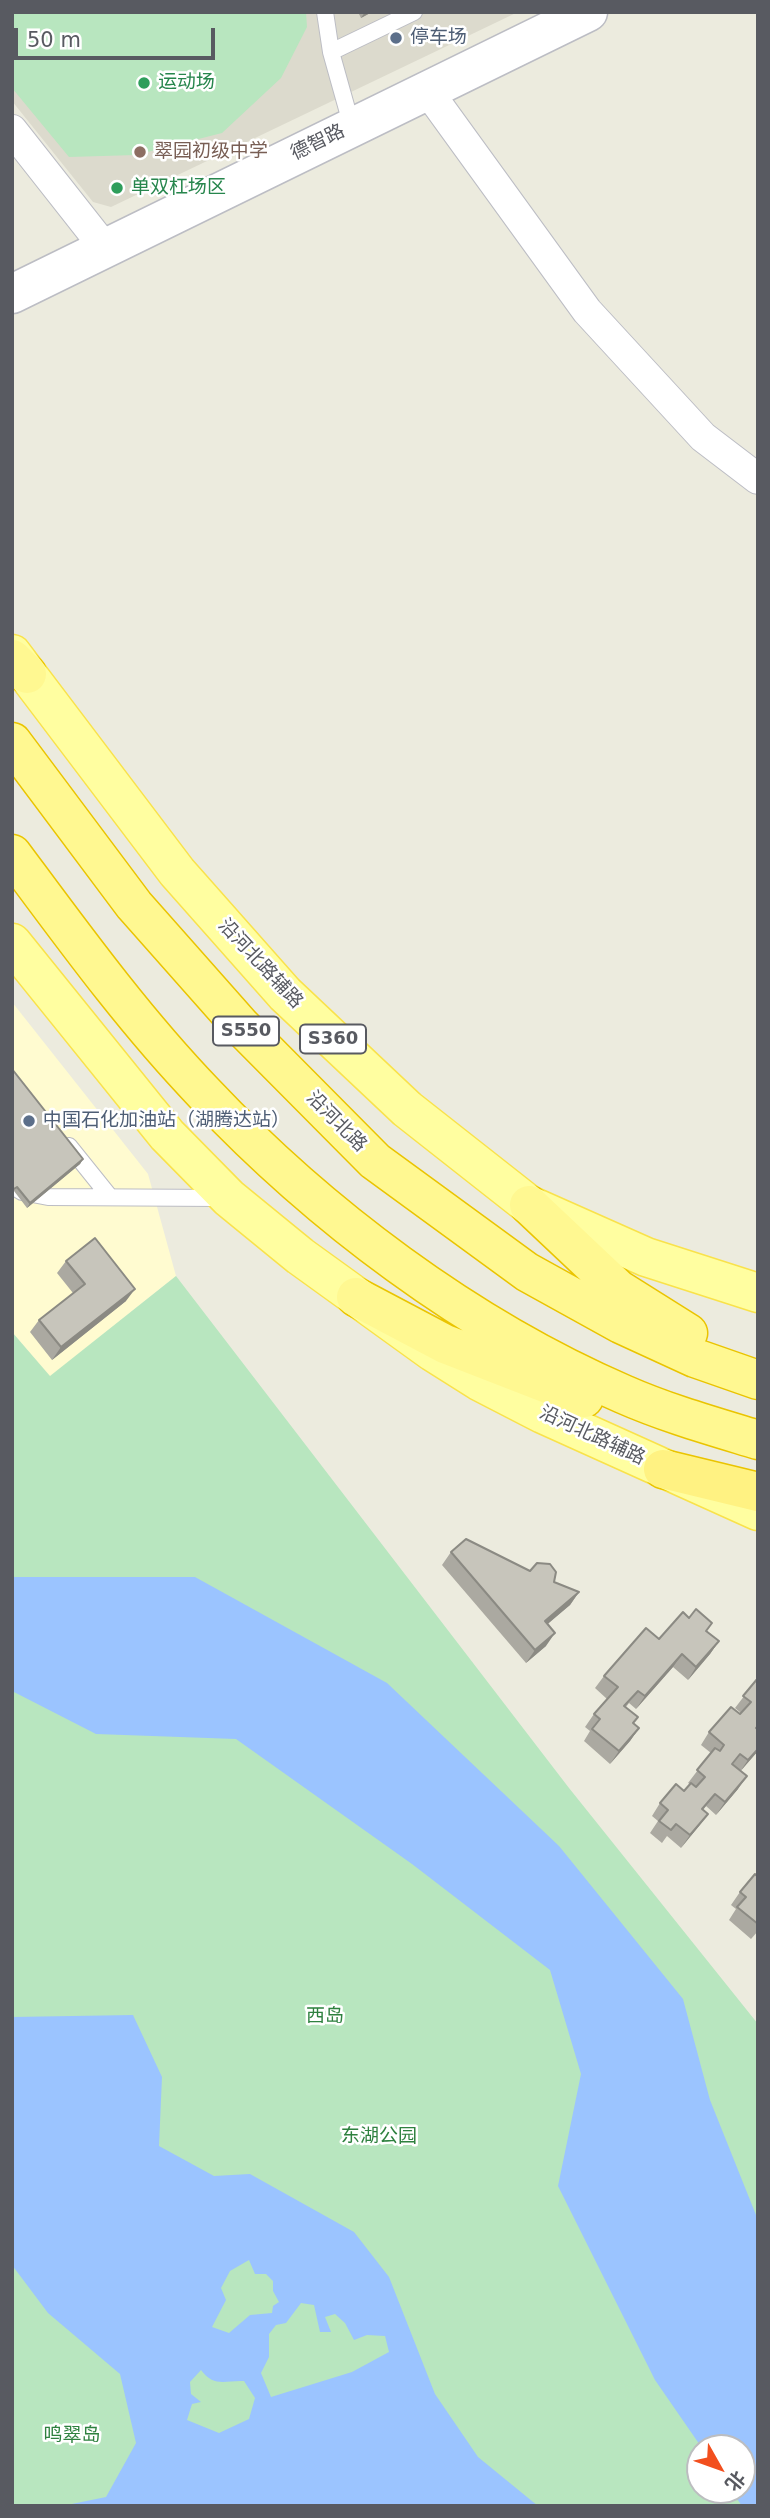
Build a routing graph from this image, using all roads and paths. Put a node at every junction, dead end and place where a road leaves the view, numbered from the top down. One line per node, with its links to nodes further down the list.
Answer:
1 (325, 12): 4 (lane)
2 (414, 12): 4 (lane)
3 (587, 12): 5 (street, 德智路)
4 (331, 52): 6 (lane)
5 (427, 90): 6 (street, 德智路); 10 (street)
6 (352, 127): 8 (street, 德智路)
7 (12, 130): 8 (street)
8 (105, 248): 9 (street, 德智路)
9 (12, 294)
10 (758, 479)
11 (17, 663): 19 (main road, 沿河北路辅路 / S360)
12 (12, 742): 22 (highway, 沿河北路 / S550)
13 (12, 854): 23 (highway)
14 (12, 943): 18 (main road, 沿河北路辅路)
15 (61, 1136): 17 (lane)
16 (12, 1186): 17 (lane)
17 (110, 1197): 18 (lane)
18 (229, 1198): 21 (main road, 沿河北路辅路)
19 (530, 1205): 20 (main road, 沿河北路辅路 / S360); 22 (highway)
20 (758, 1293)
21 (356, 1297): 23 (highway); 24 (main road, 沿河北路辅路)
22 (758, 1378)
23 (758, 1441)
24 (663, 1469): 25 (highway); 26 (main road, 沿河北路辅路)
25 (758, 1492)
26 (758, 1511)

